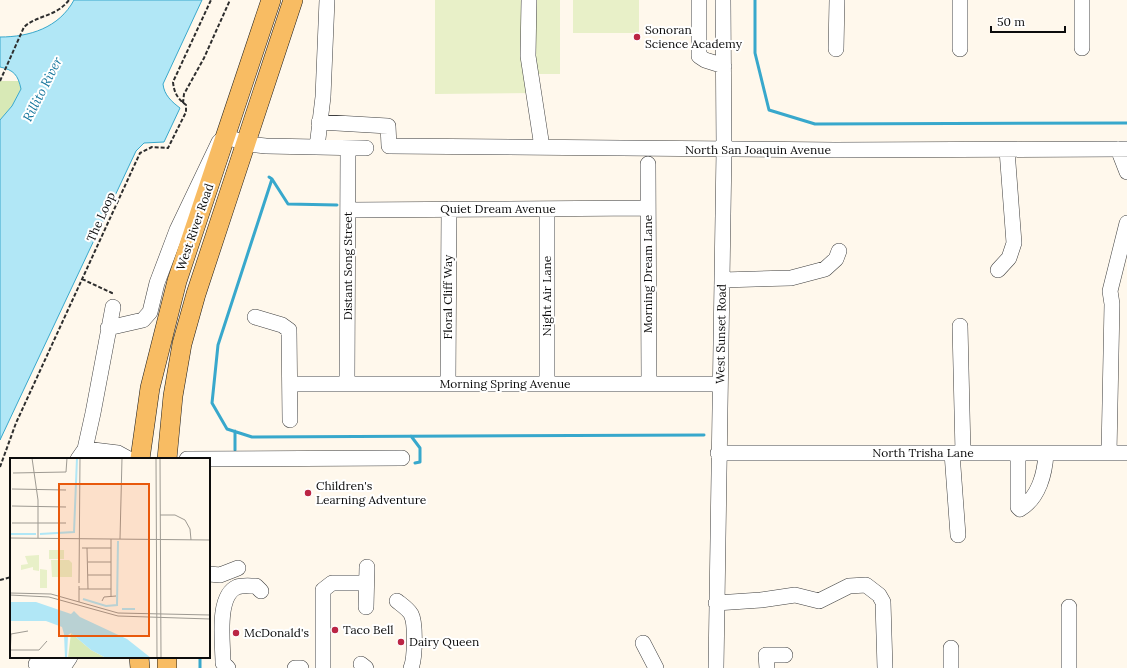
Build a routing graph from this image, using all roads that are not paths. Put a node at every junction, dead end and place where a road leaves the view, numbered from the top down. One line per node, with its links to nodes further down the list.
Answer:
1 (271, 0): 15 (main road, West River Road)
2 (293, 0): 16 (main road, West River Road)
3 (327, 0): 14 (street)
4 (529, 0): 18 (street)
5 (699, 0): 13 (street)
6 (724, 0): 13 (street, West Sunset Road)
7 (837, 0): 11 (street)
8 (960, 0): 12 (street)
9 (1082, 0): 10 (street)
10 (1082, 48)
11 (836, 49)
12 (960, 49)
13 (724, 66): 22 (street, West Sunset Road)
14 (320, 122): 17 (street); 18 (street, North San Joaquin Avenue)
15 (226, 136): 16 (street); 37 (street); 38 (main road, West River Road)
16 (246, 144): 17 (street); 46 (main road, West River Road)
17 (316, 147): 19 (street)
18 (542, 147): 22 (street, North San Joaquin Avenue)
19 (348, 148): 20 (street); 29 (street, Distant Song Street)
20 (366, 148)
21 (1123, 149): 23 (street, North San Joaquin Avenue); 25 (street)
22 (724, 150): 23 (street, North San Joaquin Avenue); 33 (street, West Sunset Road)
23 (1007, 150): 32 (street)
24 (648, 164): 27 (street, Morning Dream Lane)
25 (1127, 172)
26 (547, 208): 27 (street, Quiet Dream Avenue); 28 (street, Quiet Dream Avenue); 42 (street, Night Air Lane)
27 (648, 208): 43 (street, Morning Dream Lane)
28 (449, 209): 29 (street, Quiet Dream Avenue); 41 (street, Floral Cliff Way)
29 (348, 210): 40 (street, Distant Song Street)
30 (1127, 223): 51 (street)
31 (839, 251): 33 (street)
32 (998, 270)
33 (722, 280): 44 (street, West Sunset Road)
34 (113, 307): 37 (street)
35 (255, 317): 39 (street)
36 (960, 326): 48 (street)
37 (108, 328): 53 (street)
38 (162, 340): 55 (main road, West River Road); 56 (main road)
39 (290, 384): 40 (street, Morning Spring Avenue); 45 (street)
40 (347, 384): 41 (street, Morning Spring Avenue)
41 (448, 384): 42 (street, Morning Spring Avenue)
42 (547, 384): 43 (street, Morning Spring Avenue)
43 (649, 384): 44 (street, Morning Spring Avenue)
44 (720, 384): 47 (street, West Sunset Road)
45 (290, 420)
46 (168, 432): 57 (main road, West River Road); 58 (street)
47 (718, 453): 48 (street, North Trisha Lane); 67 (street, West Sunset Road)
48 (957, 453): 49 (street, North Trisha Lane); 60 (street)
49 (1018, 453): 50 (street, North Trisha Lane); 50 (street)
50 (1046, 453): 51 (street, North Trisha Lane)
51 (1108, 453): 52 (street, North Trisha Lane)
52 (1127, 453)
53 (87, 454): 54 (street)
54 (127, 458)
55 (140, 458)
56 (157, 458)
57 (167, 458)
58 (187, 458): 59 (street)
59 (402, 458)
60 (958, 535)
61 (367, 567): 64 (street)
62 (238, 568): 63 (street)
63 (210, 574)
64 (366, 583): 68 (street); 78 (street)
65 (266, 590): 75 (street)
66 (397, 601): 79 (street)
67 (716, 603): 81 (street, West Sunset Road); 83 (street)
68 (366, 606)
69 (1069, 607): 85 (street)
70 (643, 643): 80 (street)
71 (951, 648): 84 (street)
72 (785, 655): 82 (street)
73 (69, 658): 74 (street)
74 (35, 663)
75 (228, 668)
76 (295, 668): 77 (street)
77 (301, 668)
78 (323, 668)
79 (411, 668)
80 (656, 668)
81 (716, 668)
82 (767, 668)
83 (885, 668)
84 (951, 668)
85 (1069, 668)

